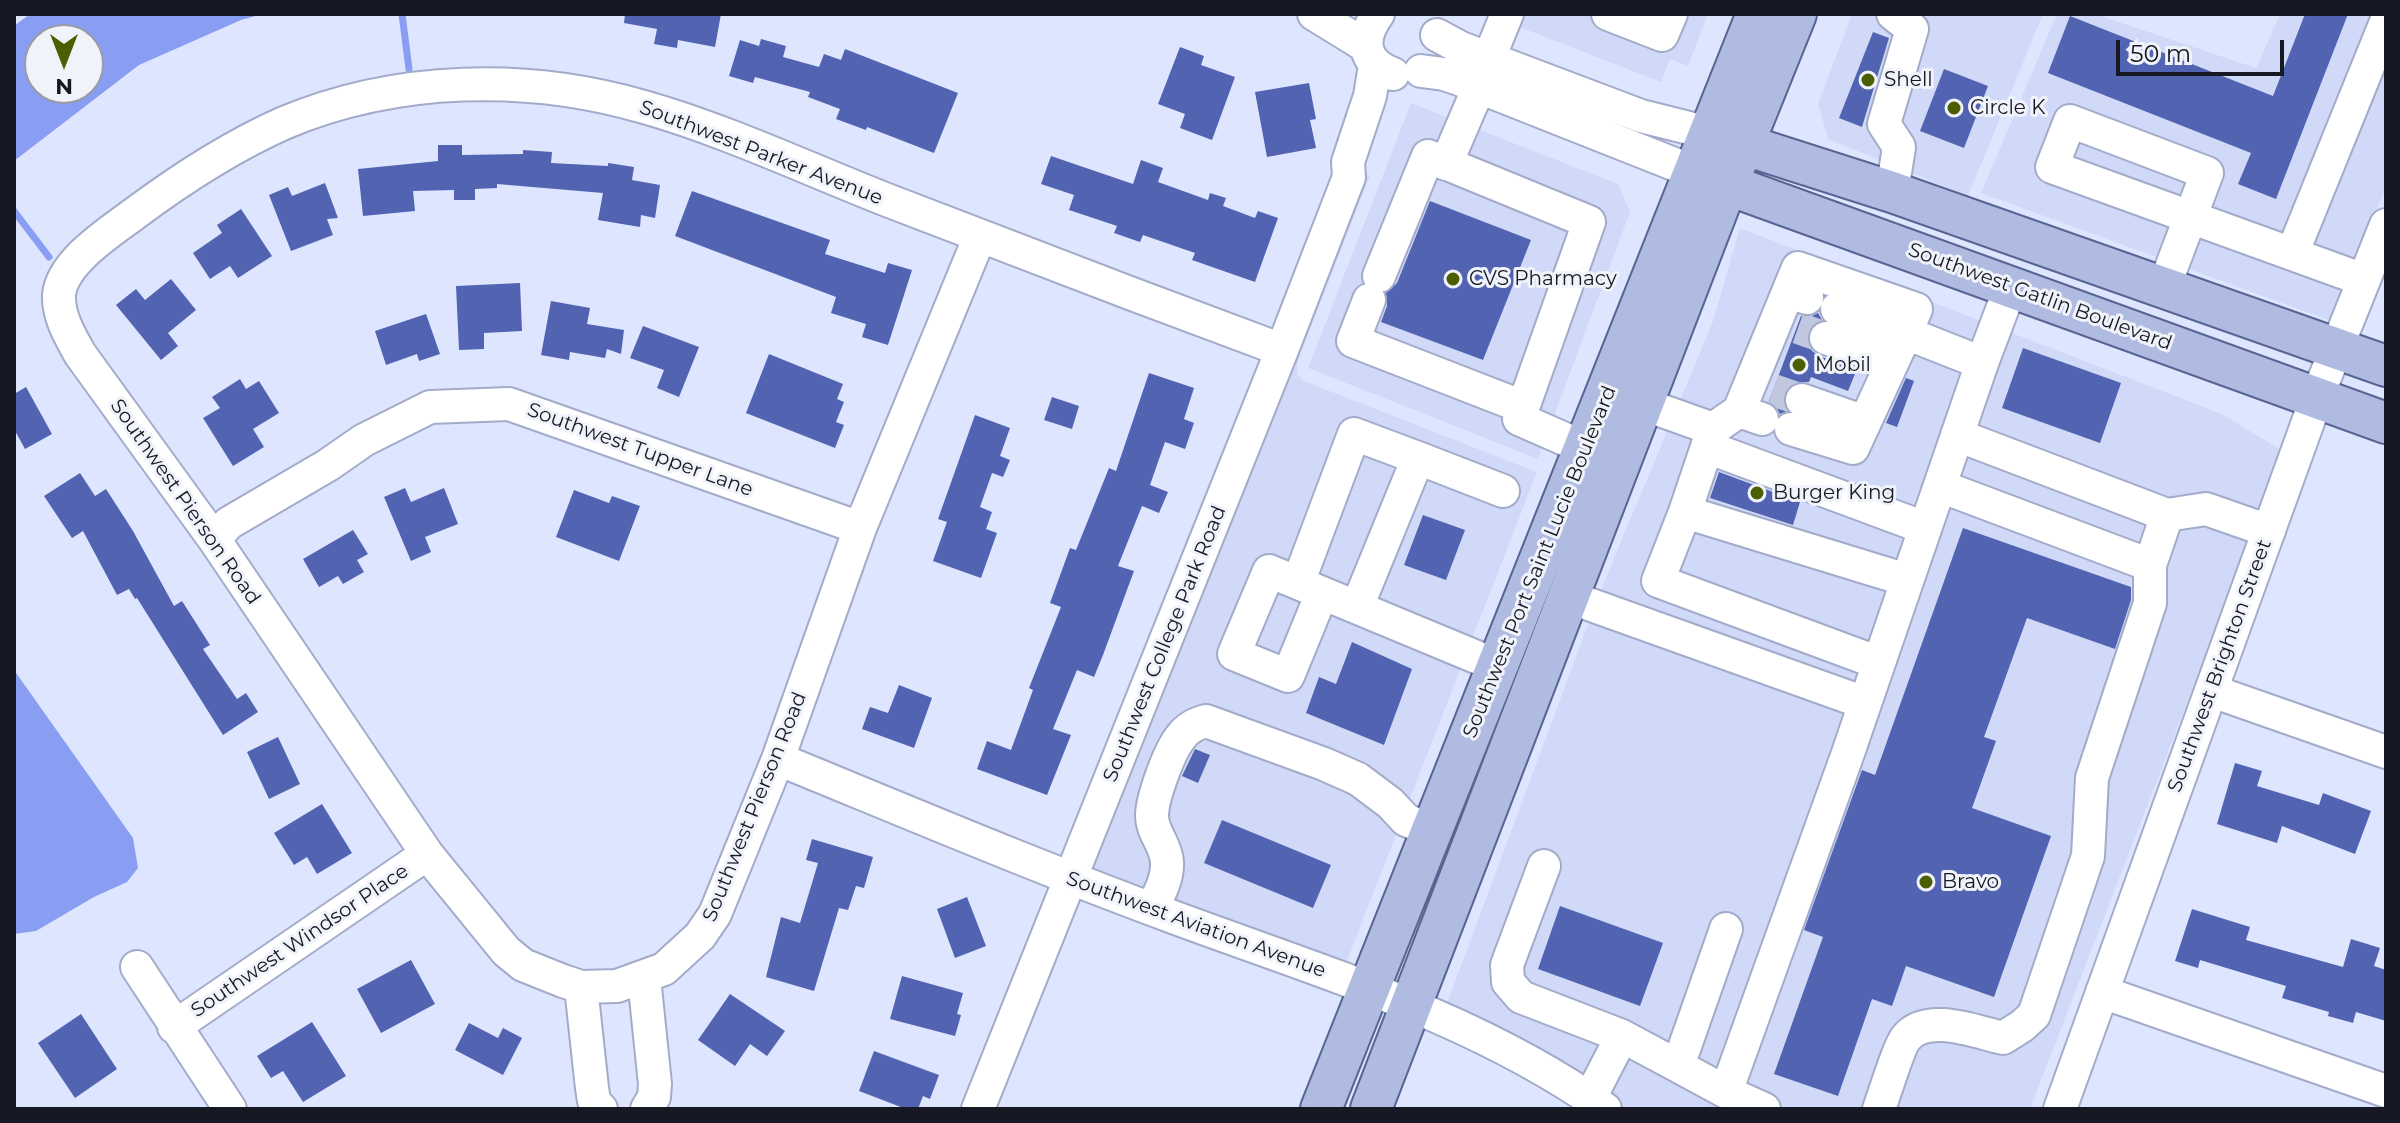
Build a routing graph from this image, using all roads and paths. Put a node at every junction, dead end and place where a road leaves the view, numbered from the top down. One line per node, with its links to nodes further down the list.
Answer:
1 (1314, 14): 11 (street)
2 (1378, 14): 11 (street)
3 (1507, 14): 12 (street)
4 (1608, 14): 5 (street)
5 (1671, 14)
6 (1757, 14): 13 (main road, Southwest Port Saint Lucie Boulevard)
7 (1796, 14): 13 (main road, Southwest Port Saint Lucie Boulevard)
8 (1893, 14): 16 (street)
9 (1429, 20): 11 (street); 12 (street)
10 (2386, 22): 19 (street)
11 (1391, 65): 12 (street); 26 (street, Southwest College Park Road)
12 (1484, 73): 13 (street); 14 (street); 15 (street)
13 (1726, 138): 15 (main road, Southwest Port Saint Lucie Boulevard); 16 (main road)
14 (1446, 164): 32 (street); 32 (street)
15 (1710, 178): 21 (main road, Southwest Gatlin Boulevard); 31 (main road, Southwest Port Saint Lucie Boulevard); 36 (main road, Southwest Port Saint Lucie Boulevard)
16 (1892, 192): 22 (main road)
17 (2386, 225): 20 (street, Southwest Brighton Street)
18 (980, 236): 26 (street, Southwest Parker Avenue); 27 (street, Southwest Parker Avenue); 42 (street, Southwest Pierson Road)
19 (2292, 254): 20 (street); 22 (street)
20 (2364, 280): 25 (street, Southwest Brighton Street)
21 (2011, 286): 28 (street); 30 (main road, Southwest Gatlin Boulevard)
22 (2164, 287): 25 (main road)
23 (1806, 314): 24 (street); 24 (street); 33 (street)
24 (1900, 347): 28 (street); 33 (street)
25 (2337, 347): 29 (main road); 30 (street, Southwest Brighton Street)
26 (1282, 350): 61 (street, Southwest College Park Road)
27 (80, 354): 45 (street, Southwest Pierson Road)
28 (1982, 363): 35 (street)
29 (2386, 366)
30 (2317, 397): 34 (main road, Southwest Gatlin Boulevard); 44 (street, Southwest Brighton Street)
31 (1643, 404): 33 (street); 49 (main road, Southwest Port Saint Lucie Boulevard)
32 (1523, 407): 36 (street)
33 (1755, 414): 40 (street); 43 (street)
34 (2386, 423)
35 (1957, 435): 38 (street); 41 (street)
36 (1585, 448): 53 (main road, Southwest Port Saint Lucie Boulevard)
37 (1418, 458): 39 (street); 50 (street); 50 (street)
38 (1940, 486): 43 (street); 46 (street)
39 (1503, 491)
40 (1685, 512): 47 (street); 48 (street)
41 (2167, 515): 44 (street); 46 (street)
42 (860, 528): 45 (street, Southwest Tupper Lane); 57 (street, Southwest Pierson Road)
43 (1925, 528): 47 (street)
44 (2269, 531): 54 (street, Southwest Brighton Street)
45 (214, 539): 59 (street, Southwest Pierson Road)
46 (2150, 565): 83 (street)
47 (1907, 580): 52 (street)
48 (1658, 581): 51 (street); 52 (street)
49 (1569, 597): 51 (street); 69 (main road, Southwest Port Saint Lucie Boulevard)
50 (1357, 607): 53 (street)
51 (1639, 622): 55 (street)
52 (1879, 663): 55 (street)
53 (1498, 666): 58 (main road, Southwest Port Saint Lucie Boulevard)
54 (2212, 691): 56 (street); 68 (street, Southwest Brighton Street)
55 (1865, 703): 74 (street)
56 (2386, 752)
57 (778, 759): 61 (street, Southwest Aviation Avenue); 65 (street, Southwest Pierson Road)
58 (1419, 825): 62 (street); 67 (main road, Southwest Port Saint Lucie Boulevard)
59 (427, 854): 66 (street, Southwest Pierson Road); 70 (street, Southwest Windsor Place)
60 (1544, 866): 71 (street)
61 (1071, 879): 62 (street, Southwest Aviation Avenue); 79 (street, Southwest College Park Road)
62 (1152, 909): 67 (street, Southwest Aviation Avenue)
63 (1726, 929): 72 (street)
64 (137, 967): 70 (street)
65 (644, 978): 66 (street, Southwest Pierson Road); 78 (street)
66 (581, 987): 77 (street)
67 (1369, 989): 69 (street, Southwest Aviation Avenue); 80 (main road, Southwest Port Saint Lucie Boulevard)
68 (2102, 992): 73 (street); 84 (street, Southwest Brighton Street)
69 (1412, 1005): 75 (street, Southwest Aviation Avenue); 81 (main road, Southwest Port Saint Lucie Boulevard)
70 (174, 1027): 76 (street)
71 (1622, 1036): 72 (street); 75 (street)
72 (1678, 1066): 74 (street)
73 (2386, 1091)
74 (1726, 1092): 82 (street)
75 (1597, 1104)
76 (230, 1109)
77 (601, 1109)
78 (647, 1109)
79 (978, 1109)
80 (1321, 1109)
81 (1371, 1109)
82 (1764, 1109)
83 (1879, 1109)
84 (2060, 1109)

